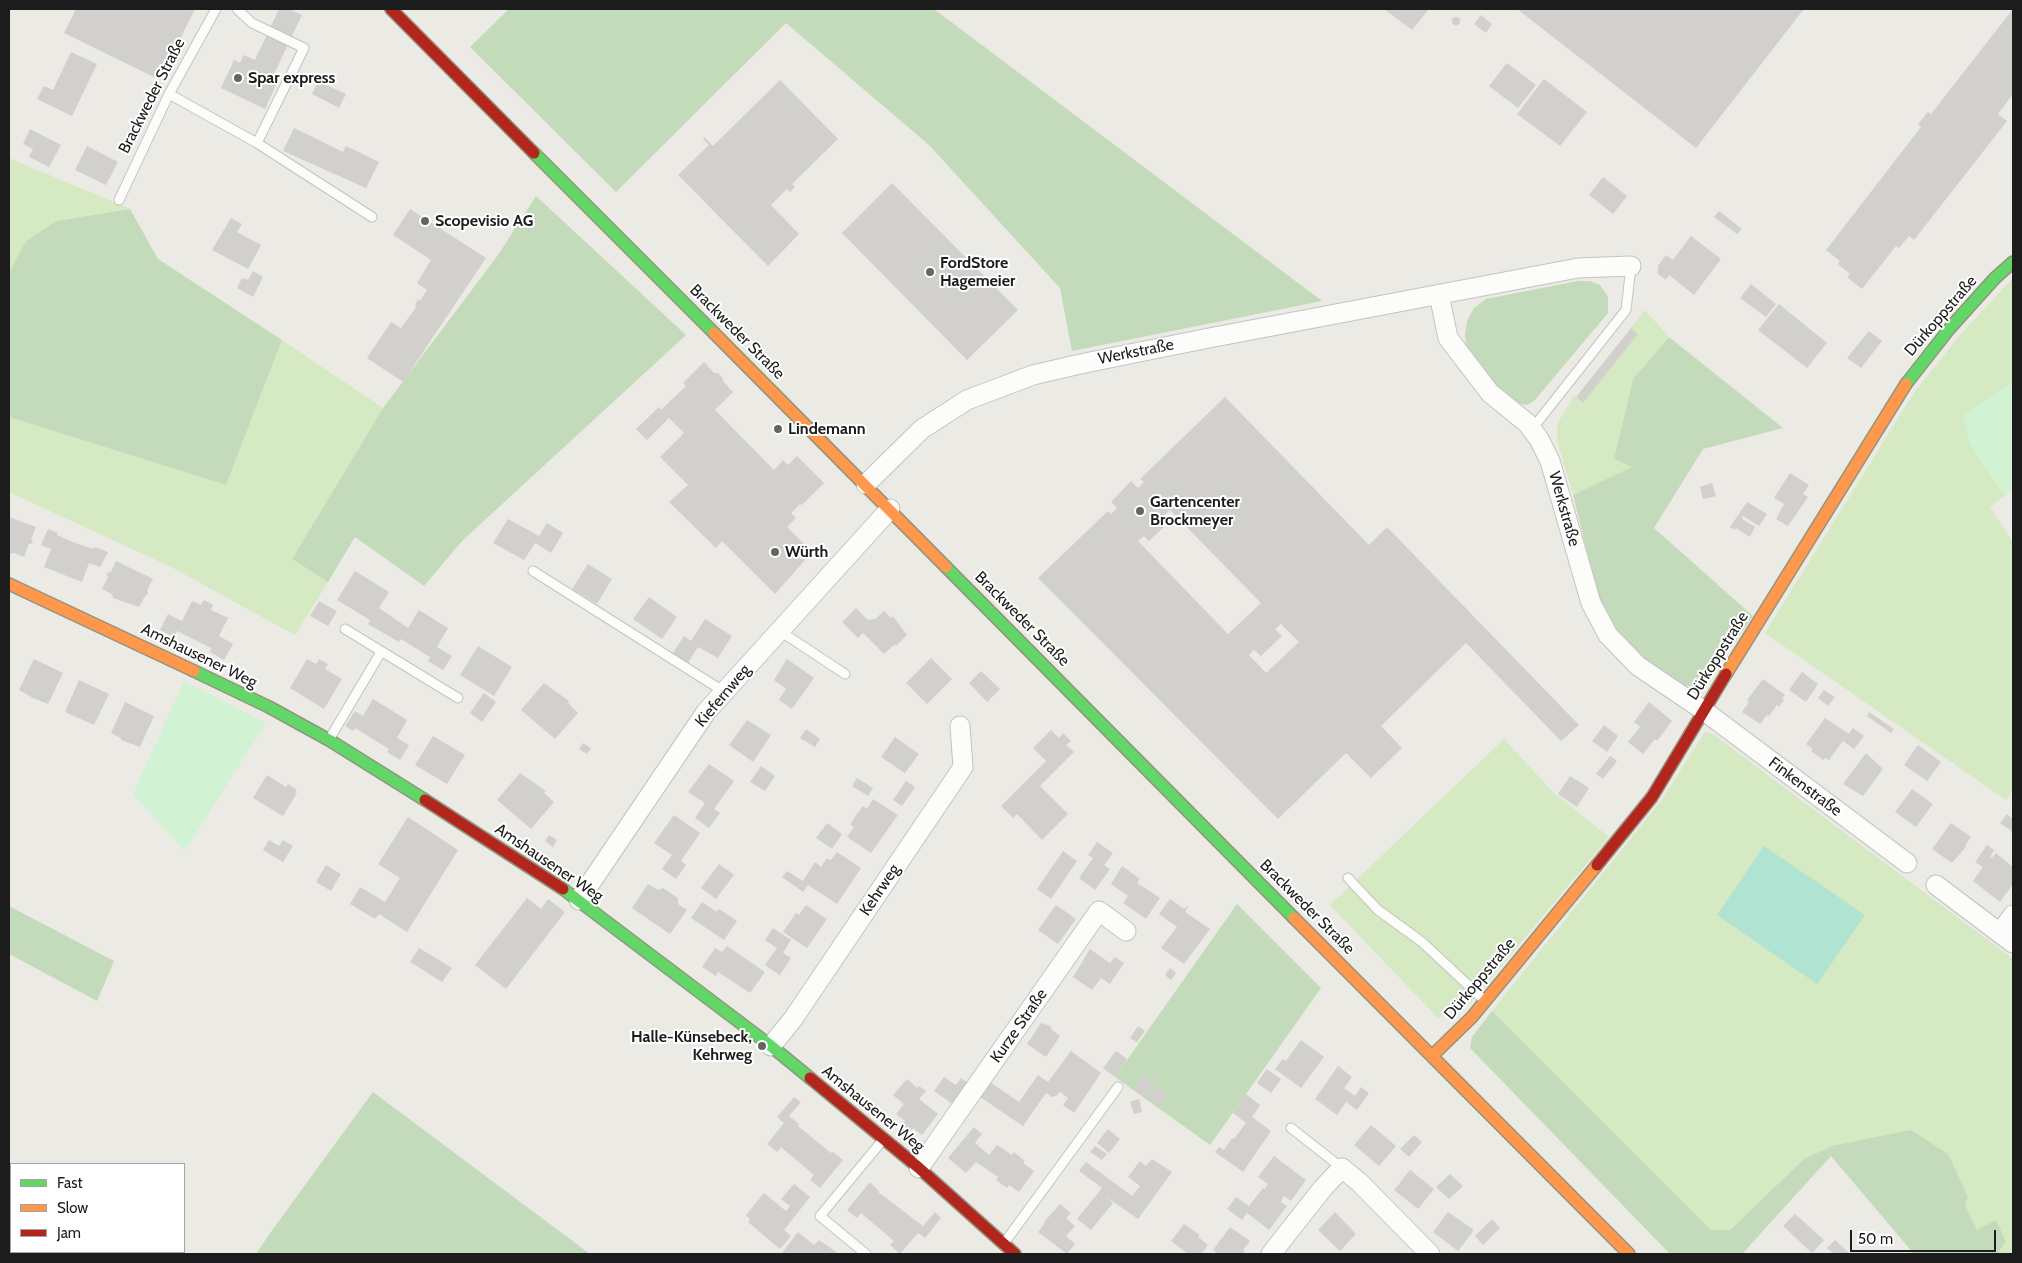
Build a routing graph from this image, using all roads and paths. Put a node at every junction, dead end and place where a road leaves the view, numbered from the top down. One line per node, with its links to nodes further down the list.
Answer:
1 (216, 9): 4 (lane, Brackweder Straße)
2 (237, 9): 5 (lane)
3 (391, 9): 12 (street, Brackweder Straße)
4 (169, 94): 5 (lane); 6 (lane, Brackweder Straße)
5 (256, 143): 7 (lane)
6 (119, 200)
7 (372, 217)
8 (2013, 262): 22 (street, Dürkoppstraße)
9 (1631, 266): 10 (street, Werkstraße); 11 (lane)
10 (1439, 294): 11 (street, Werkstraße); 12 (street, Werkstraße)
11 (1532, 429): 22 (street, Werkstraße)
12 (866, 484): 13 (street, Brackweder Straße)
13 (890, 509): 17 (street, Kiefernweg); 34 (street, Brackweder Straße)
14 (533, 571): 20 (lane)
15 (9, 584): 24 (street, Amshausener Weg)
16 (345, 629): 18 (lane)
17 (780, 631): 19 (lane); 20 (street, Kiefernweg)
18 (381, 652): 21 (lane); 24 (lane)
19 (845, 674)
20 (723, 691): 28 (street, Kiefernweg)
21 (458, 698)
22 (1703, 710): 25 (street, Finkenstraße); 32 (street, Dürkoppstraße)
23 (960, 726): 33 (street, Kehrweg)
24 (328, 740): 28 (street, Amshausener Weg)
25 (1907, 863)
26 (1348, 878): 32 (lane)
27 (1936, 885): 31 (street)
28 (579, 900): 33 (street, Amshausener Weg)
29 (2013, 915): 31 (street)
30 (1126, 931): 38 (street, Kurze Straße)
31 (2006, 938)
32 (1485, 1000): 34 (street, Dürkoppstraße)
33 (771, 1046): 37 (street, Amshausener Weg)
34 (1433, 1055): 45 (street, Brackweder Straße)
35 (1118, 1087): 40 (lane)
36 (1291, 1128): 39 (lane)
37 (884, 1139): 38 (street, Amshausener Weg); 41 (lane)
38 (919, 1168): 40 (street, Amshausener Weg)
39 (1342, 1168): 43 (street); 44 (street)
40 (1003, 1244): 42 (street, Amshausener Weg)
41 (866, 1254)
42 (1015, 1254)
43 (1272, 1254)
44 (1430, 1254)
45 (1629, 1254)

